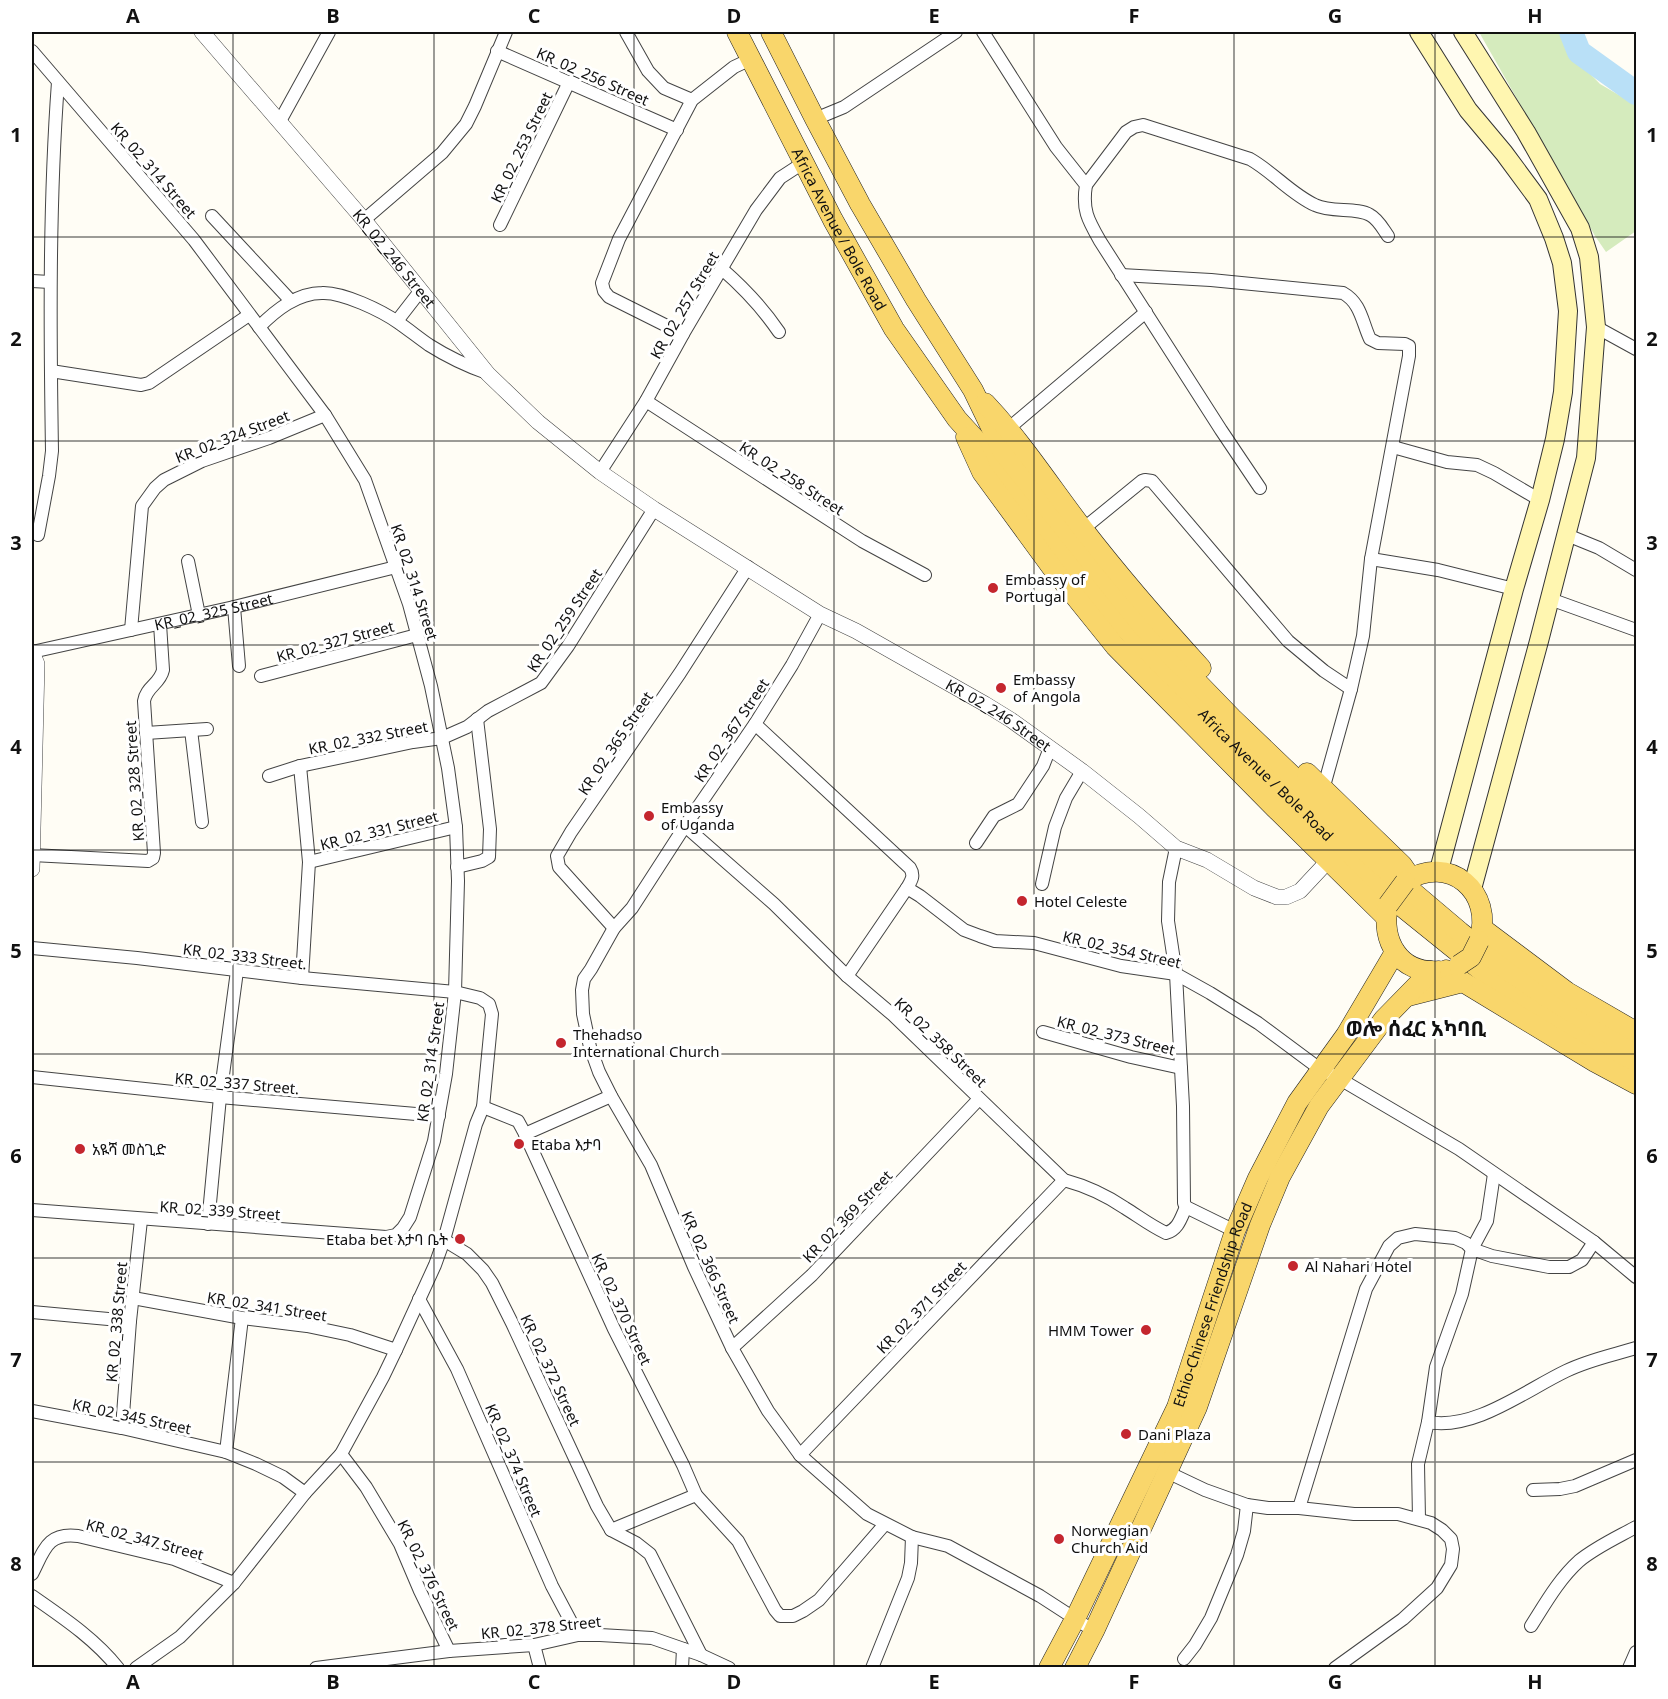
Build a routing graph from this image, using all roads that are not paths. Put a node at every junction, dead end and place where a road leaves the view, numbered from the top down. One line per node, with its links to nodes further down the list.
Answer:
1 (202, 32): 18 (street, KR_02_246 Street)
2 (329, 32): 18 (street)
3 (506, 32): 12 (street)
4 (626, 32): 16 (street)
5 (736, 32): 13 (main road, Africa Avenue / Bole Road)
6 (956, 32): 17 (street)
7 (983, 32): 21 (street)
8 (1419, 32): 50 (main road)
9 (1463, 32): 36 (main road)
10 (775, 33): 17 (main road, Africa Avenue / Bole Road)
11 (32, 51): 14 (street, KR_02_314 Street)
12 (497, 51): 15 (street, KR_02_256 Street); 23 (street)
13 (751, 59): 16 (street); 20 (main road, Africa Avenue / Bole Road)
14 (58, 82): 29 (street); 33 (street, KR_02_314 Street)
15 (569, 82): 19 (street, KR_02_256 Street); 24 (street, KR_02_253 Street)
16 (692, 100): 19 (street)
17 (815, 119): 42 (main road, Africa Avenue / Bole Road)
18 (280, 121): 23 (street, KR_02_246 Street)
19 (676, 130): 38 (street)
20 (803, 163): 26 (street, KR_02_257 Street); 45 (main road, Africa Avenue / Bole Road)
21 (1086, 184): 25 (street); 27 (street)
22 (212, 216): 31 (street)
23 (364, 220): 30 (street, KR_02_246 Street)
24 (500, 225)
25 (1388, 236)
26 (722, 269): 37 (street); 38 (street, KR_02_257 Street)
27 (1121, 275): 32 (street); 47 (street)
28 (32, 281): 29 (street)
29 (50, 282): 40 (street)
30 (421, 290): 34 (street); 41 (street, KR_02_246 Street)
31 (291, 301): 34 (street); 35 (street)
32 (1146, 312): 46 (street); 49 (street)
33 (249, 315): 35 (street, KR_02_314 Street); 40 (street)
34 (397, 321): 41 (street)
35 (259, 327): 44 (street, KR_02_314 Street)
36 (1596, 327): 39 (street); 54 (main road)
37 (779, 332)
38 (682, 334): 43 (street, KR_02_257 Street)
39 (1636, 349)
40 (51, 370): 53 (street)
41 (488, 374): 48 (street, KR_02_246 Street)
42 (973, 390): 46 (main road, Africa Avenue / Bole Road); 117 (main road, Africa Avenue / Bole Road)
43 (646, 401): 48 (street, KR_02_257 Street); 60 (street, KR_02_258 Street)
44 (325, 415): 57 (street, KR_02_314 Street); 67 (street, KR_02_324 Street)
45 (957, 419): 91 (main road, Africa Avenue / Bole Road); 118 (main road, Africa Avenue / Bole Road)
46 (1009, 428): 52 (main road, Africa Avenue / Bole Road)
47 (1393, 447): 50 (street); 55 (street)
48 (600, 472): 51 (street, KR_02_246 Street)
49 (1260, 488)
50 (1540, 500): 61 (main road)
51 (654, 509): 58 (street, KR_02_246 Street); 74 (street, KR_02_259 Street)
52 (1083, 529): 73 (street); 84 (main road, Africa Avenue / Bole Road)
53 (38, 535)
54 (1566, 535): 59 (street); 62 (main road)
55 (1371, 559): 61 (street); 73 (street)
56 (188, 561): 65 (street)
57 (396, 567): 63 (street, KR_02_325 Street); 69 (street, KR_02_314 Street)
58 (748, 567): 64 (street, KR_02_246 Street); 102 (street, KR_02_365 Street)
59 (1636, 570)
60 (925, 575)
61 (1514, 589): 95 (main road)
62 (1550, 599): 68 (street); 99 (main road)
63 (234, 607): 65 (street, KR_02_325 Street); 71 (street)
64 (820, 614): 75 (street, KR_02_367 Street); 80 (street, KR_02_246 Street)
65 (199, 615): 66 (street, KR_02_325 Street)
66 (160, 624): 67 (street, KR_02_325 Street); 78 (street, KR_02_328 Street)
67 (131, 630): 70 (street, KR_02_325 Street)
68 (1636, 630)
69 (417, 635): 72 (street, KR_02_327 Street); 79 (street, KR_02_314 Street)
70 (32, 652): 90 (street)
71 (239, 666)
72 (261, 676)
73 (1351, 689): 84 (street)
74 (477, 719): 79 (street, KR_02_259 Street); 93 (street)
75 (755, 724): 87 (street, KR_02_367 Street); 98 (street)
76 (207, 729): 77 (street)
77 (191, 730): 78 (street); 85 (street)
78 (146, 733): 90 (street, KR_02_328 Street)
79 (442, 738): 81 (street, KR_02_332 Street); 86 (street, KR_02_314 Street)
80 (1050, 748): 82 (street, KR_02_246 Street); 88 (street)
81 (300, 766): 83 (street, KR_02_332 Street); 92 (street, KR_02_332 Street)
82 (1082, 771): 89 (street, KR_02_246 Street); 97 (street)
83 (269, 776)
84 (1325, 790): 96 (main road, Africa Avenue / Bole Road)
85 (201, 822)
86 (456, 826): 92 (street, KR_02_331 Street); 93 (street, KR_02_314 Street)
87 (685, 826): 102 (street, KR_02_367 Street); 110 (street, KR_02_358 Street)
88 (976, 843)
89 (1176, 848): 91 (street, KR_02_246 Street); 108 (street, KR_02_373 Street)
90 (32, 855): 94 (street)
91 (1329, 860): 100 (main road, Africa Avenue / Bole Road)
92 (309, 862): 111 (street, KR_02_332 Street)
93 (457, 867): 113 (street, KR_02_314 Street)
94 (32, 869)
95 (1439, 870): 96 (main road); 99 (main road)
96 (1408, 880): 101 (main road, bridge)
97 (1042, 884)
98 (907, 888): 108 (street, KR_02_354 Street); 110 (street)
99 (1472, 889): 103 (main road)
100 (1368, 899): 101 (main road, Africa Avenue / Bole Road); 107 (main road)
101 (1387, 911): 105 (main road)
102 (614, 928): 112 (street, KR_02_367 Street)
103 (1481, 935): 109 (main road, bridge); 116 (main road)
104 (32, 948): 106 (street, KR_02_333 Street.)
105 (1395, 952): 107 (main road, Ethio-Chinese Friendship Road); 109 (main road)
106 (237, 971): 111 (street, KR_02_333 Street.); 125 (street)
107 (1384, 972): 120 (main road, Ethio-Chinese Friendship Road)
108 (1176, 974): 119 (street, KR_02_373 Street); 120 (street, KR_02_354 Street)
109 (1444, 974): 114 (main road, Ethio-Chinese Friendship Road); 114 (main road); 123 (main road)
110 (847, 976): 126 (street, KR_02_358 Street)
111 (302, 978): 113 (street, KR_02_333 Street.)
112 (584, 979): 124 (street, KR_02_366 Street)
113 (455, 992): 127 (street, KR_02_333 Street.); 128 (street, KR_02_314 Street)
114 (1405, 997): 122 (main road, Ethio-Chinese Friendship Road)
115 (1043, 1032): 119 (street, KR_02_373 Street)
116 (1636, 1032)
117 (1636, 1050)
118 (1636, 1066)
119 (1180, 1068): 132 (street, KR_02_373 Street)
120 (1320, 1069): 122 (street, KR_02_354 Street); 137 (main road, Ethio-Chinese Friendship Road)
121 (32, 1077): 125 (street, KR_02_337 Street.)
122 (1340, 1079): 130 (street, KR_02_354 Street); 157 (main road, Ethio-Chinese Friendship Road)
123 (1636, 1084)
124 (611, 1096): 129 (street); 147 (street, KR_02_366 Street)
125 (220, 1097): 128 (street, KR_02_337 Street.); 135 (street)
126 (979, 1099): 131 (street, KR_02_358 Street); 147 (street, KR_02_369 Street)
127 (483, 1107): 129 (street); 138 (street)
128 (439, 1116): 136 (street, KR_02_314 Street)
129 (525, 1134): 160 (street, KR_02_370 Street)
130 (1494, 1174): 139 (street, KR_02_354 Street); 140 (street)
131 (1064, 1180): 132 (street, KR_02_358 Street); 155 (street, KR_02_371 Street)
132 (1186, 1207): 137 (street)
133 (32, 1210): 134 (street, KR_02_339 Street)
134 (141, 1220): 135 (street, KR_02_339 Street); 142 (street, KR_02_338 Street)
135 (208, 1224): 136 (street, KR_02_339 Street)
136 (403, 1228)
137 (1235, 1231): 171 (main road, Ethio-Chinese Friendship Road)
138 (444, 1240): 143 (street); 166 (street, KR_02_372 Street)
139 (1594, 1242): 140 (street); 141 (street, KR_02_354 Street)
140 (1472, 1249): 151 (street); 162 (street)
141 (1636, 1277)
142 (133, 1298): 145 (street, KR_02_341 Street); 146 (street, KR_02_338 Street)
143 (419, 1299): 149 (street); 174 (street, KR_02_374 Street)
144 (32, 1312): 146 (street)
145 (242, 1318): 149 (street, KR_02_341 Street); 153 (street)
146 (130, 1321): 152 (street, KR_02_338 Street)
147 (732, 1348): 155 (street, KR_02_366 Street)
148 (1636, 1348): 151 (street)
149 (396, 1350): 154 (street)
150 (32, 1410): 152 (street, KR_02_345 Street)
151 (1428, 1422): 163 (street)
152 (122, 1428): 153 (street, KR_02_345 Street)
153 (226, 1452): 159 (street, KR_02_345 Street)
154 (340, 1454): 159 (street); 177 (street, KR_02_376 Street)
155 (800, 1455): 164 (street, KR_02_366 Street)
156 (1636, 1460): 158 (street)
157 (1167, 1472): 161 (street); 173 (main road, Ethio-Chinese Friendship Road)
158 (1533, 1490)
159 (305, 1493): 169 (street)
160 (696, 1495): 164 (street, KR_02_370 Street); 166 (street)
161 (1247, 1505): 162 (street); 180 (street)
162 (1299, 1508): 163 (street)
163 (1419, 1519): 190 (street)
164 (885, 1524): 167 (street, KR_02_366 Street)
165 (1636, 1527): 172 (street)
166 (611, 1530): 179 (street)
167 (912, 1538): 171 (street, KR_02_366 Street); 187 (street)
168 (32, 1574): 169 (street, KR_02_347 Street)
169 (234, 1583): 182 (street)
170 (32, 1596): 181 (street)
171 (1075, 1619): 173 (street, KR_02_366 Street); 188 (main road, Ethio-Chinese Friendship Road)
172 (1531, 1626)
173 (1094, 1631): 189 (main road, Ethio-Chinese Friendship Road)
174 (578, 1635): 175 (street, KR_02_378 Street); 176 (street, KR_02_378 Street)
175 (534, 1645): 177 (street, KR_02_378 Street); 184 (street)
176 (683, 1648): 179 (street, KR_02_378 Street); 185 (street)
177 (449, 1651): 183 (street, KR_02_378 Street)
178 (1636, 1652): 191 (street)
179 (701, 1655): 186 (street, KR_02_378 Street)
180 (1184, 1659)
181 (118, 1668)
182 (135, 1668)
183 (316, 1668)
184 (540, 1668)
185 (682, 1668)
186 (729, 1668)
187 (872, 1668)
188 (1049, 1668)
189 (1075, 1668)
190 (1335, 1668)
191 (1629, 1668)

